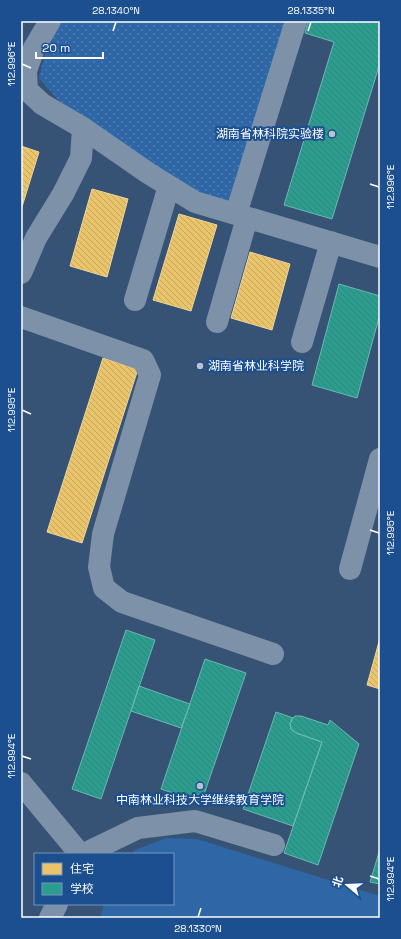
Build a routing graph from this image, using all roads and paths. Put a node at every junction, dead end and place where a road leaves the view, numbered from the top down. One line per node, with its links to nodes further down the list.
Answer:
1 (50, 21): 3 (lane)
2 (296, 21): 6 (lane)
3 (32, 104): 4 (lane)
4 (84, 128): 5 (lane); 9 (lane)
5 (169, 186): 6 (lane); 10 (lane)
6 (242, 216): 7 (lane); 12 (lane)
7 (331, 242): 8 (lane); 13 (lane)
8 (380, 257)
9 (21, 273)
10 (135, 300)
11 (21, 317): 16 (lane)
12 (217, 322)
13 (302, 342)
14 (380, 459): 15 (lane)
15 (350, 569)
16 (273, 654)
17 (21, 782): 19 (lane)
18 (274, 845): 20 (lane)
19 (79, 853)
20 (86, 853)
21 (56, 905): 22 (lane)
22 (50, 918)

